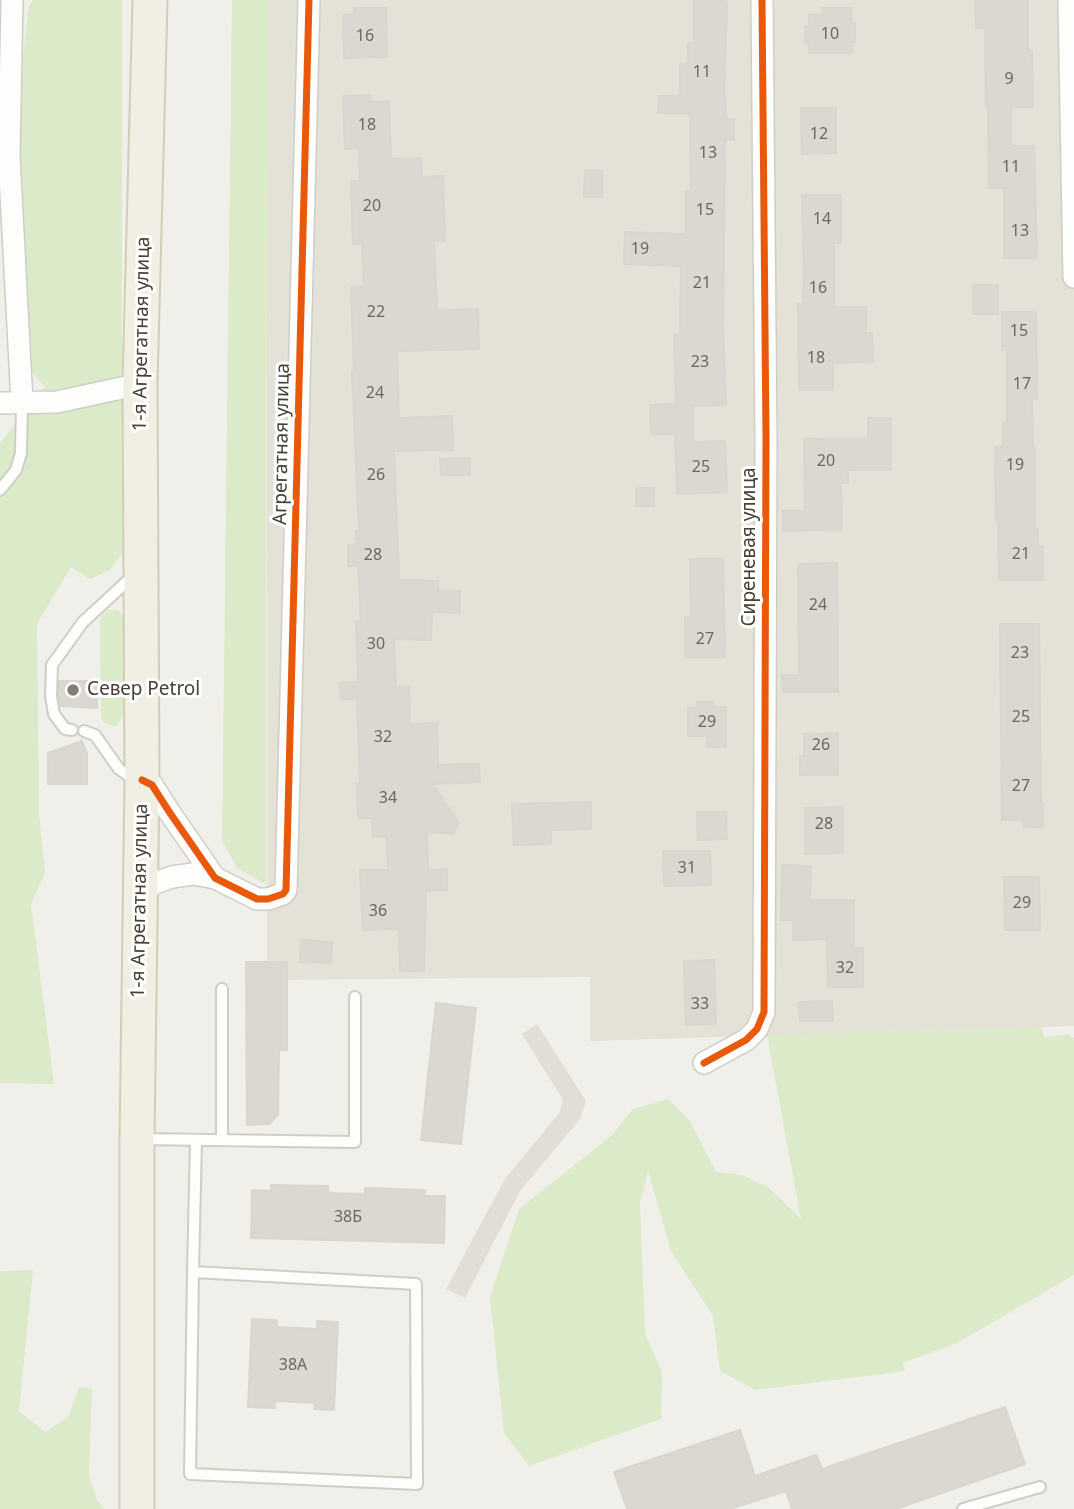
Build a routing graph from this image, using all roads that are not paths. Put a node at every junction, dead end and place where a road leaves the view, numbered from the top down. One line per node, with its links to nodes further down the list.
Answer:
1 (12, 0): 6 (street)
2 (150, 0): 8 (main road, 1-я Агрегатная улица)
3 (309, 0): 16 (street, Агрегатная улица)
4 (762, 0): 20 (street, Сиреневая улица)
5 (1069, 0): 7 (street)
6 (4, 156): 9 (street)
7 (1074, 277)
8 (140, 384): 9 (street); 12 (main road, 1-я Агрегатная улица)
9 (22, 402): 10 (street); 11 (lane)
10 (0, 403)
11 (0, 490)
12 (141, 569): 13 (lane); 15 (main road, 1-я Агрегатная улица)
13 (72, 730)
14 (84, 732): 15 (lane)
15 (142, 780): 16 (street); 17 (main road, 1-я Агрегатная улица)
16 (215, 878): 17 (street)
17 (139, 895): 21 (main road, 1-я Агрегатная улица)
18 (222, 989): 23 (lane)
19 (355, 997): 23 (lane)
20 (704, 1063)
21 (137, 1139): 22 (lane); 26 (main road, 1-я Агрегатная улица)
22 (196, 1140): 23 (lane); 24 (lane)
23 (222, 1140)
24 (193, 1272): 24 (lane)
25 (1040, 1487): 27 (lane)
26 (136, 1509)
27 (963, 1509)

